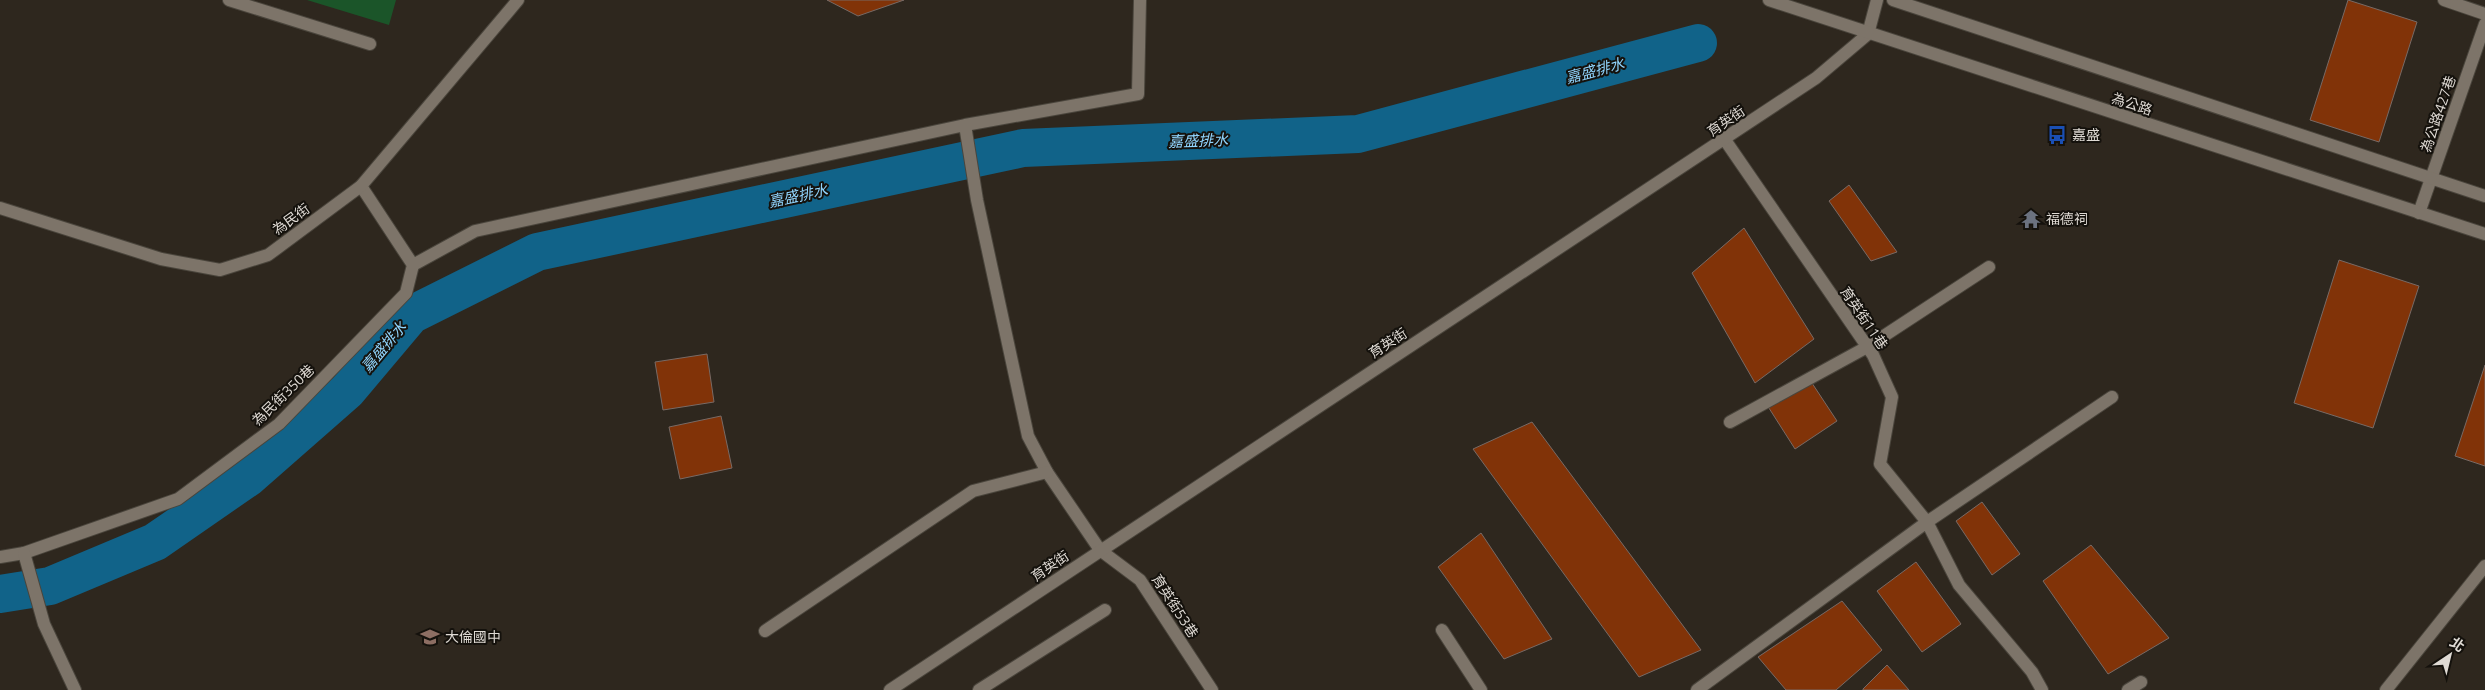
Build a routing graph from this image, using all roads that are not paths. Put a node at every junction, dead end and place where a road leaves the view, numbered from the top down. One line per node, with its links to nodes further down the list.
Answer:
1 (229, 0): 11 (street)
2 (518, 0): 15 (street, 為民街)
3 (1140, 0): 12 (street)
4 (1769, 0): 10 (street, 為公路)
5 (1877, 0): 10 (street)
6 (1893, 0): 14 (street, 為公路)
7 (2444, 0): 8 (street)
8 (2485, 14)
9 (2485, 24): 14 (street, 為公路427巷)
10 (1868, 34): 13 (street, 育英街); 18 (street, 為公路)
11 (370, 44)
12 (965, 125): 20 (street); 25 (street, 育英街53巷)
13 (1725, 140): 22 (street, 育英街11巷); 27 (street, 育英街)
14 (2432, 178): 16 (street, 為公路); 18 (street, 為公路427巷)
15 (361, 186): 17 (street, 為民街); 20 (street)
16 (2485, 196)
17 (0, 208)
18 (2420, 213): 19 (street, 為公路)
19 (2485, 234)
20 (413, 265): 28 (street, 為民街350巷)
21 (1989, 267): 22 (street)
22 (1867, 347): 24 (street); 26 (street, 育英街11巷)
23 (2112, 397): 26 (street)
24 (1730, 422)
25 (1047, 472): 27 (street, 育英街53巷); 33 (street)
26 (1927, 522): 40 (street); 41 (street, 育英街11巷)
27 (1100, 550): 36 (street, 育英街); 38 (street, 育英街53巷)
28 (24, 553): 29 (street, 為民街350巷); 35 (street)
29 (0, 557)
30 (2485, 566): 43 (street)
31 (1105, 610): 37 (street)
32 (1442, 630): 39 (street)
33 (765, 631)
34 (2141, 682): 42 (street)
35 (75, 690)
36 (890, 690)
37 (978, 690)
38 (1212, 690)
39 (1481, 690)
40 (1697, 690)
41 (2042, 690)
42 (2128, 690)
43 (2386, 690)

